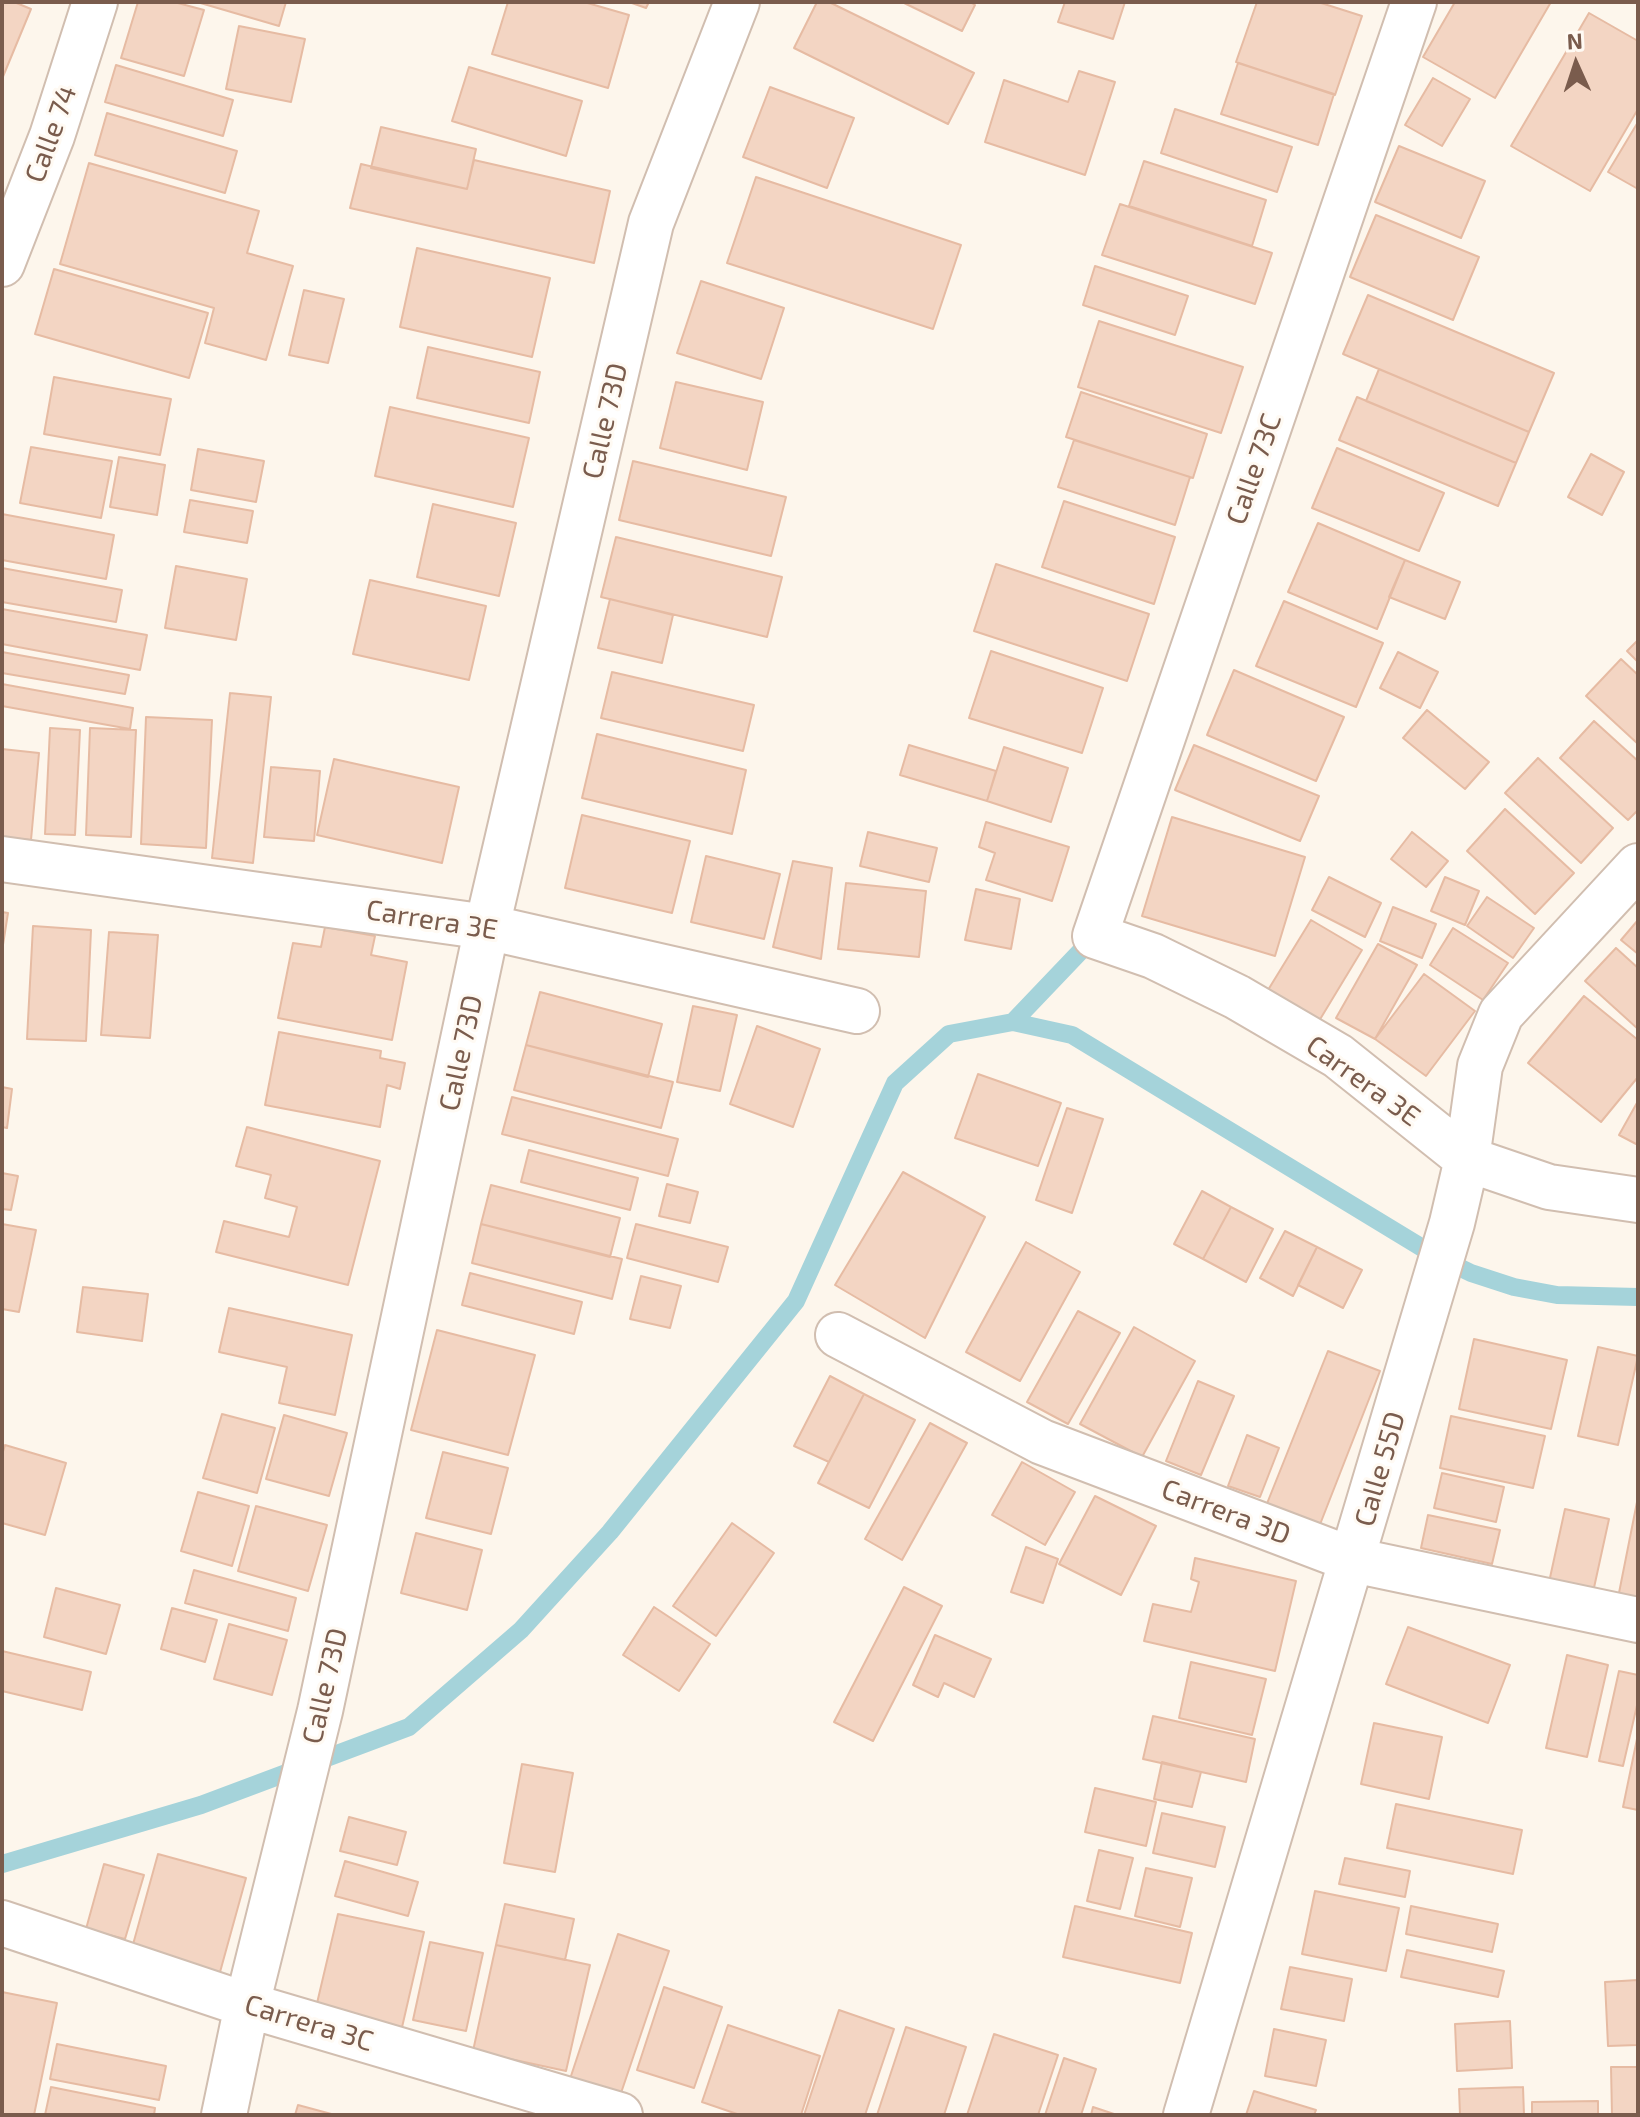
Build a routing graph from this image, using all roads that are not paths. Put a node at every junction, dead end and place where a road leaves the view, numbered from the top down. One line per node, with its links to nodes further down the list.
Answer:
1 (95, 2): 4 (street, Calle 74)
2 (737, 2): 7 (street, Calle 73D)
3 (1414, 2): 8 (street, Calle 73C)
4 (2, 264)
5 (2, 859): 7 (street, Carrera 3E)
6 (1638, 866): 10 (street, Calle 55D)
7 (487, 927): 9 (street, Carrera 3E); 16 (street, Calle 73D)
8 (1095, 936): 10 (street, Carrera 3E)
9 (857, 1011)
10 (1467, 1159): 11 (street, Carrera 3E); 13 (street, Calle 55D)
11 (1638, 1200)
12 (838, 1335): 13 (street, Carrera 3D)
13 (1353, 1560): 14 (street, Carrera 3D); 19 (street, Calle 55D)
14 (1638, 1620)
15 (2, 1923): 16 (street, Carrera 3C)
16 (247, 2005): 17 (street, Calle 73D); 18 (street, Carrera 3C)
17 (224, 2115)
18 (620, 2115)
19 (1186, 2115)

